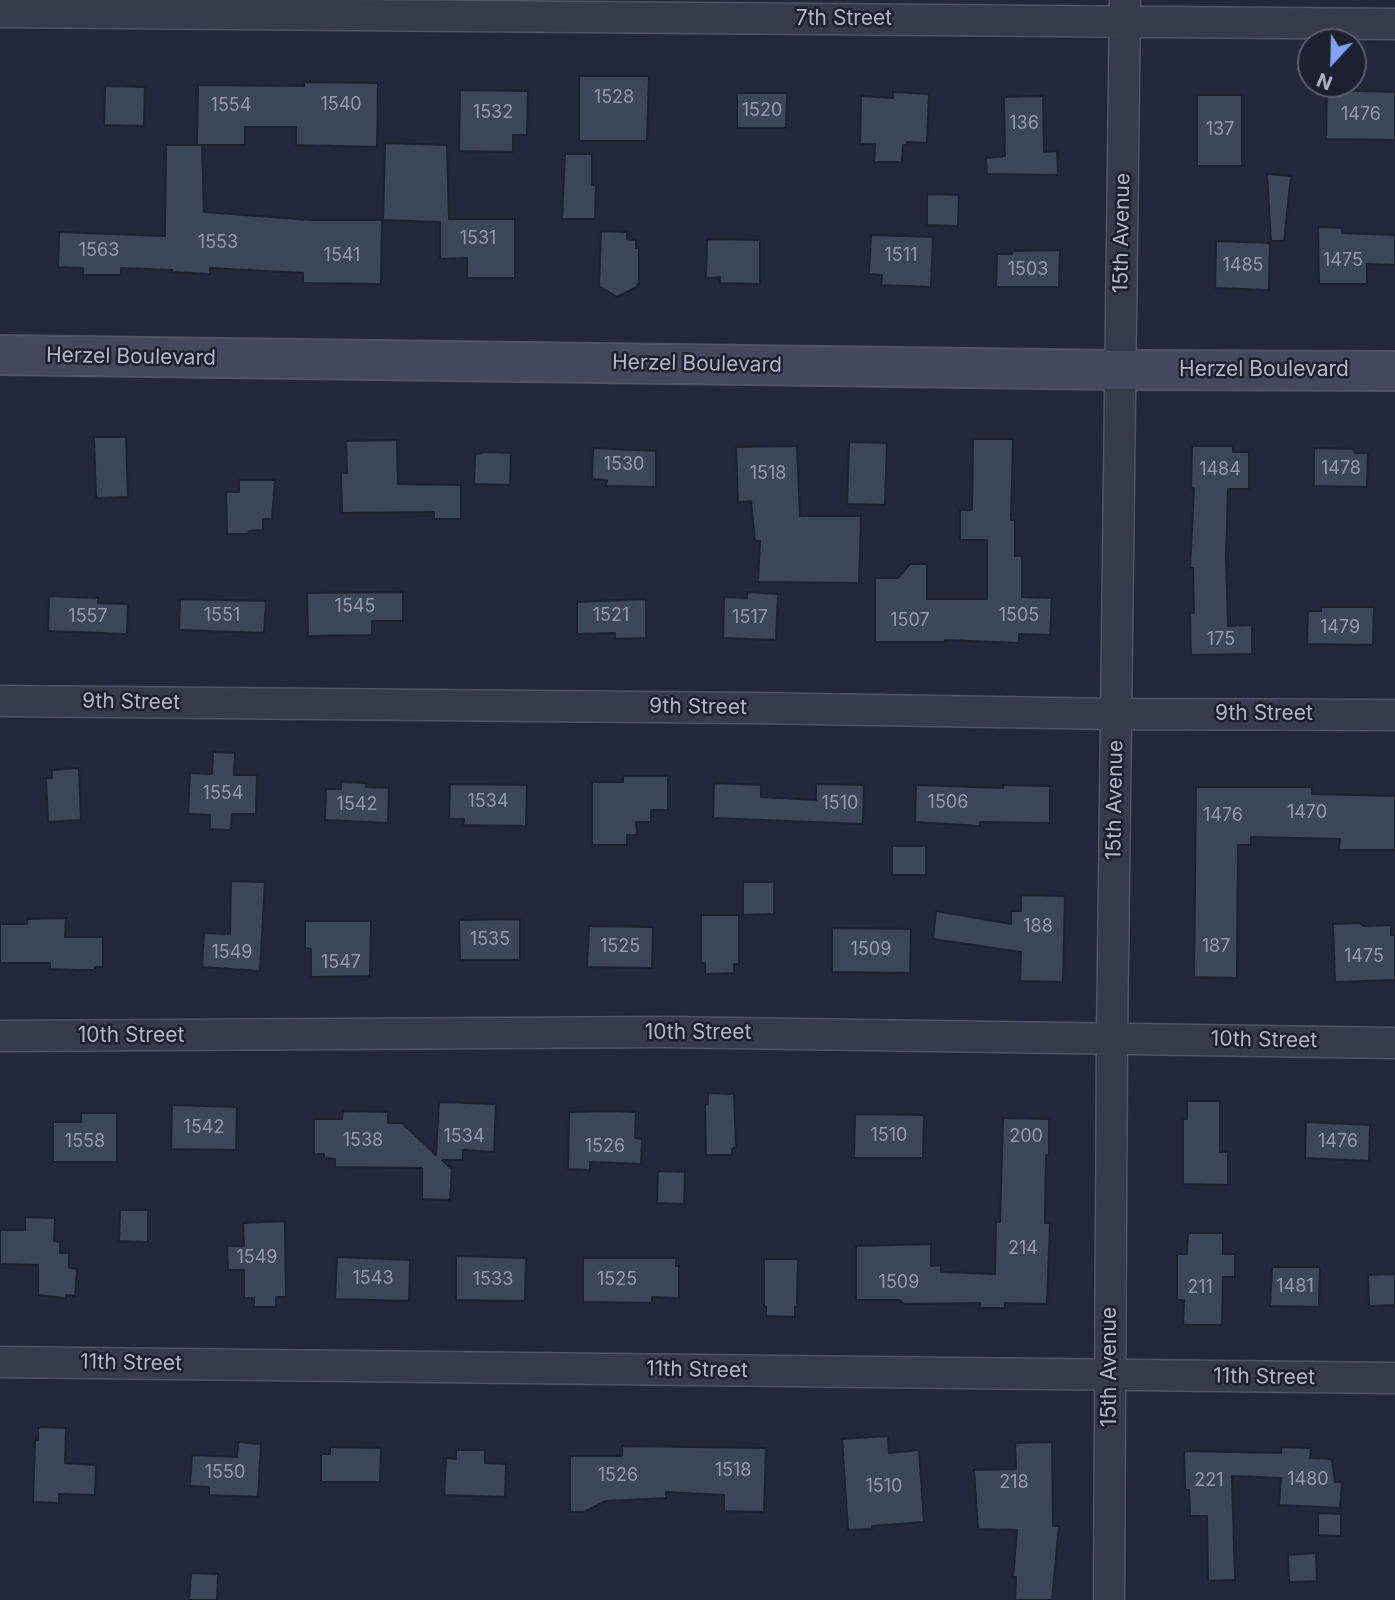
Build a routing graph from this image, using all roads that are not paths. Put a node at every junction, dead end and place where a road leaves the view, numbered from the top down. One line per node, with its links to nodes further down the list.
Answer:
1 (1125, 11): 2 (street, 7th Street); 3 (street, 7th Street); 5 (street, 15th Avenue)
2 (0, 12)
3 (1395, 24)
4 (0, 355): 5 (street, Herzel Boulevard)
5 (1121, 370): 6 (street, Herzel Boulevard); 8 (street, 15th Avenue)
6 (1395, 371)
7 (0, 701): 8 (street, 9th Street)
8 (1116, 714): 9 (street, 9th Street); 11 (street, 15th Avenue)
9 (1395, 715)
10 (0, 1037): 11 (street, 10th Street)
11 (1112, 1037): 12 (street, 10th Street); 14 (street, 15th Avenue)
12 (1395, 1043)
13 (0, 1362): 14 (street, 11th Street)
14 (1110, 1376): 15 (street, 11th Street); 16 (street, 15th Avenue)
15 (1395, 1378)
16 (1109, 1600)

